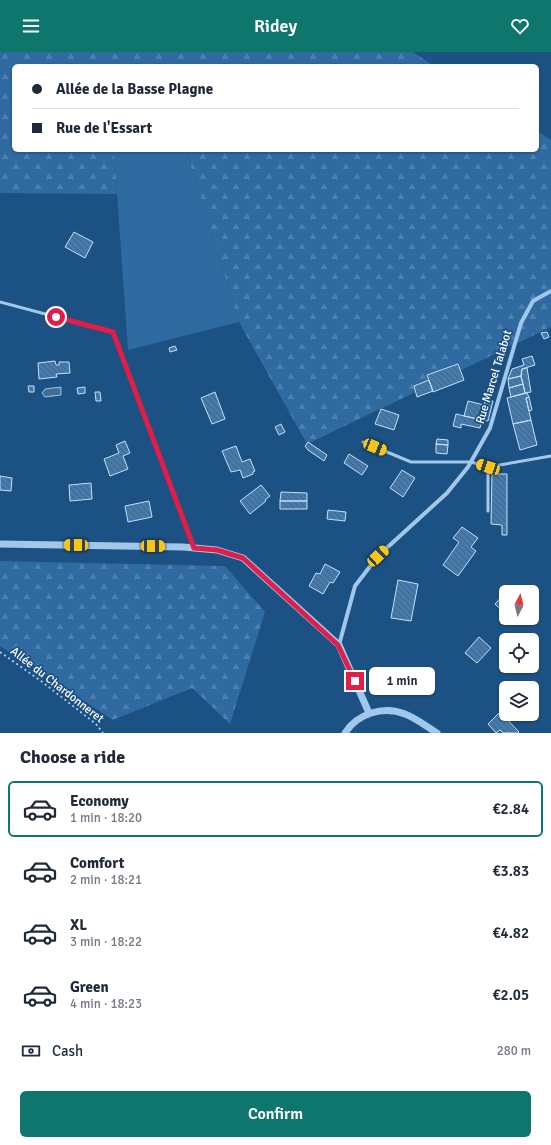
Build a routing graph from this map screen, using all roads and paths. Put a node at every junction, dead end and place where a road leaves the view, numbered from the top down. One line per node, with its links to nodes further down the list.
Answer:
1 (551, 291): 5 (street, Rue Marcel Talabot)
2 (0, 302): 9 (lane)
3 (363, 442): 5 (lane)
4 (551, 456): 6 (lane)
5 (471, 462): 6 (lane); 10 (street, Rue Marcel Talabot)
6 (488, 467): 7 (lane)
7 (488, 511)
8 (0, 544): 9 (street)
9 (194, 548): 10 (street)
10 (338, 645): 12 (street)
11 (0, 652): 13 (path, Allée du Chardonneret)
12 (369, 713): 14 (street); 15 (street)
13 (103, 733)
14 (345, 733)
15 (437, 733)

